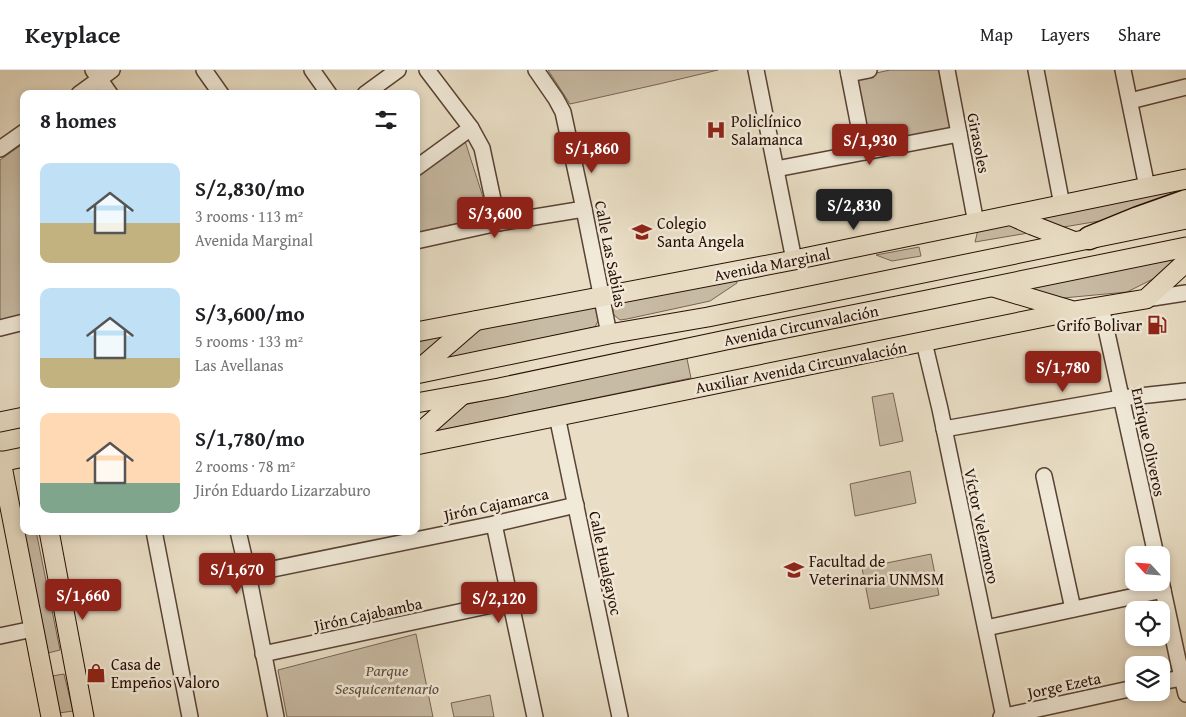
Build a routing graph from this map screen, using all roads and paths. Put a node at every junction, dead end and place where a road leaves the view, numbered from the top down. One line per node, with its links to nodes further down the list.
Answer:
1 (112, 70): 13 (street)
2 (204, 70): 17 (street)
3 (312, 70): 18 (street)
4 (398, 70): 19 (street)
5 (427, 70): 21 (street)
6 (536, 70): 32 (street, Calle Las Sabilas)
7 (756, 70): 27 (street)
8 (869, 70): 12 (street)
9 (947, 70): 22 (street, Girasoles)
10 (1036, 70): 31 (street)
11 (1124, 70): 20 (street)
12 (848, 72): 25 (street)
13 (96, 74): 15 (street); 16 (street)
14 (1186, 87): 20 (street)
15 (82, 90)
16 (107, 90)
17 (218, 90)
18 (327, 90)
19 (370, 90)
20 (1130, 101): 29 (street)
21 (471, 128): 26 (street); 35 (street)
22 (959, 134): 25 (street); 36 (street, Girasoles)
23 (20, 135): 24 (street)
24 (0, 149)
25 (864, 152): 27 (street)
26 (420, 165)
27 (776, 169): 40 (street)
28 (1186, 179): 29 (main road, Avenida Marginal)
29 (1147, 187): 31 (main road, Avenida Marginal)
30 (1186, 201): 38 (highway)
31 (1062, 205): 33 (main road, Avenida Marginal)
32 (584, 208): 35 (street); 44 (street, Calle Las Sabilas)
33 (1012, 216): 36 (main road, Avenida Marginal); 38 (main road)
34 (1186, 219): 38 (main road, Avenida Circunvalación)
35 (498, 223): 37 (street)
36 (976, 223): 40 (main road, Avenida Marginal)
37 (420, 239)
38 (1081, 240): 52 (main road, Avenida Circunvalación)
39 (1186, 247): 42 (main road, Avenida Circunvalación)
40 (794, 260): 44 (main road, Avenida Marginal)
41 (1186, 262): 45 (main road)
42 (992, 287): 47 (main road); 57 (main road, Avenida Circunvalación)
43 (1186, 292): 45 (street, Auxiliar Avenida Circunvalación)
44 (601, 297): 48 (main road, Avenida Marginal); 52 (street, Calle Las Sabilas)
45 (1146, 299): 46 (main road, Auxiliar Avenida Circunvalación)
46 (1102, 306): 47 (main road, Auxiliar Avenida Circunvalación); 58 (street, Enrique Oliveros)
47 (1074, 311): 53 (main road, Auxiliar Avenida Circunvalación)
48 (476, 320): 51 (main road, Avenida Marginal); 54 (main road)
49 (20, 323): 50 (street)
50 (0, 328)
51 (420, 331)
52 (609, 334): 55 (main road, Avenida Circunvalación)
53 (924, 342): 60 (main road, Auxiliar Avenida Circunvalación); 63 (street, Víctor Velezmoro)
54 (420, 369)
55 (420, 372)
56 (1186, 391): 58 (street)
57 (463, 394): 59 (main road, Avenida Circunvalación); 64 (main road)
58 (1121, 398): 63 (street); 76 (street, Enrique Oliveros)
59 (420, 402)
60 (557, 416): 65 (main road, Auxiliar Avenida Circunvalación); 70 (street, Calle Hualgayoc)
61 (20, 418): 62 (main road)
62 (0, 422)
63 (944, 429): 82 (street, Víctor Velezmoro)
64 (420, 432)
65 (420, 444)
66 (20, 458): 67 (main road)
67 (0, 462): 69 (main road)
68 (1044, 476): 81 (street)
69 (10, 488): 72 (main road)
70 (576, 505): 71 (street, Jirón Cajamarca); 97 (street, Calle Hualgayoc)
71 (494, 524): 77 (street, Jirón Cajamarca); 80 (street)
72 (12, 527): 83 (main road)
73 (50, 535): 85 (main road)
74 (155, 535): 94 (street)
75 (239, 535): 77 (street)
76 (1154, 546)
77 (248, 574): 86 (street)
78 (1140, 591): 81 (street)
79 (1163, 591): 88 (street)
80 (510, 601): 86 (street, Jirón Cajabamba); 96 (street)
81 (1073, 609): 82 (street)
82 (986, 628): 98 (street, Víctor Velezmoro)
83 (33, 629): 84 (street); 87 (main road)
84 (0, 636)
85 (71, 652): 87 (main road); 93 (main road)
86 (263, 654): 95 (street)
87 (39, 657): 92 (main road)
88 (1184, 677): 89 (street); 91 (street)
89 (1170, 680)
90 (1125, 690): 98 (street, Jorge Ezeta)
91 (1186, 694)
92 (50, 717)
93 (84, 717)
94 (190, 717)
95 (276, 717)
96 (535, 717)
97 (620, 717)
98 (1003, 717)

